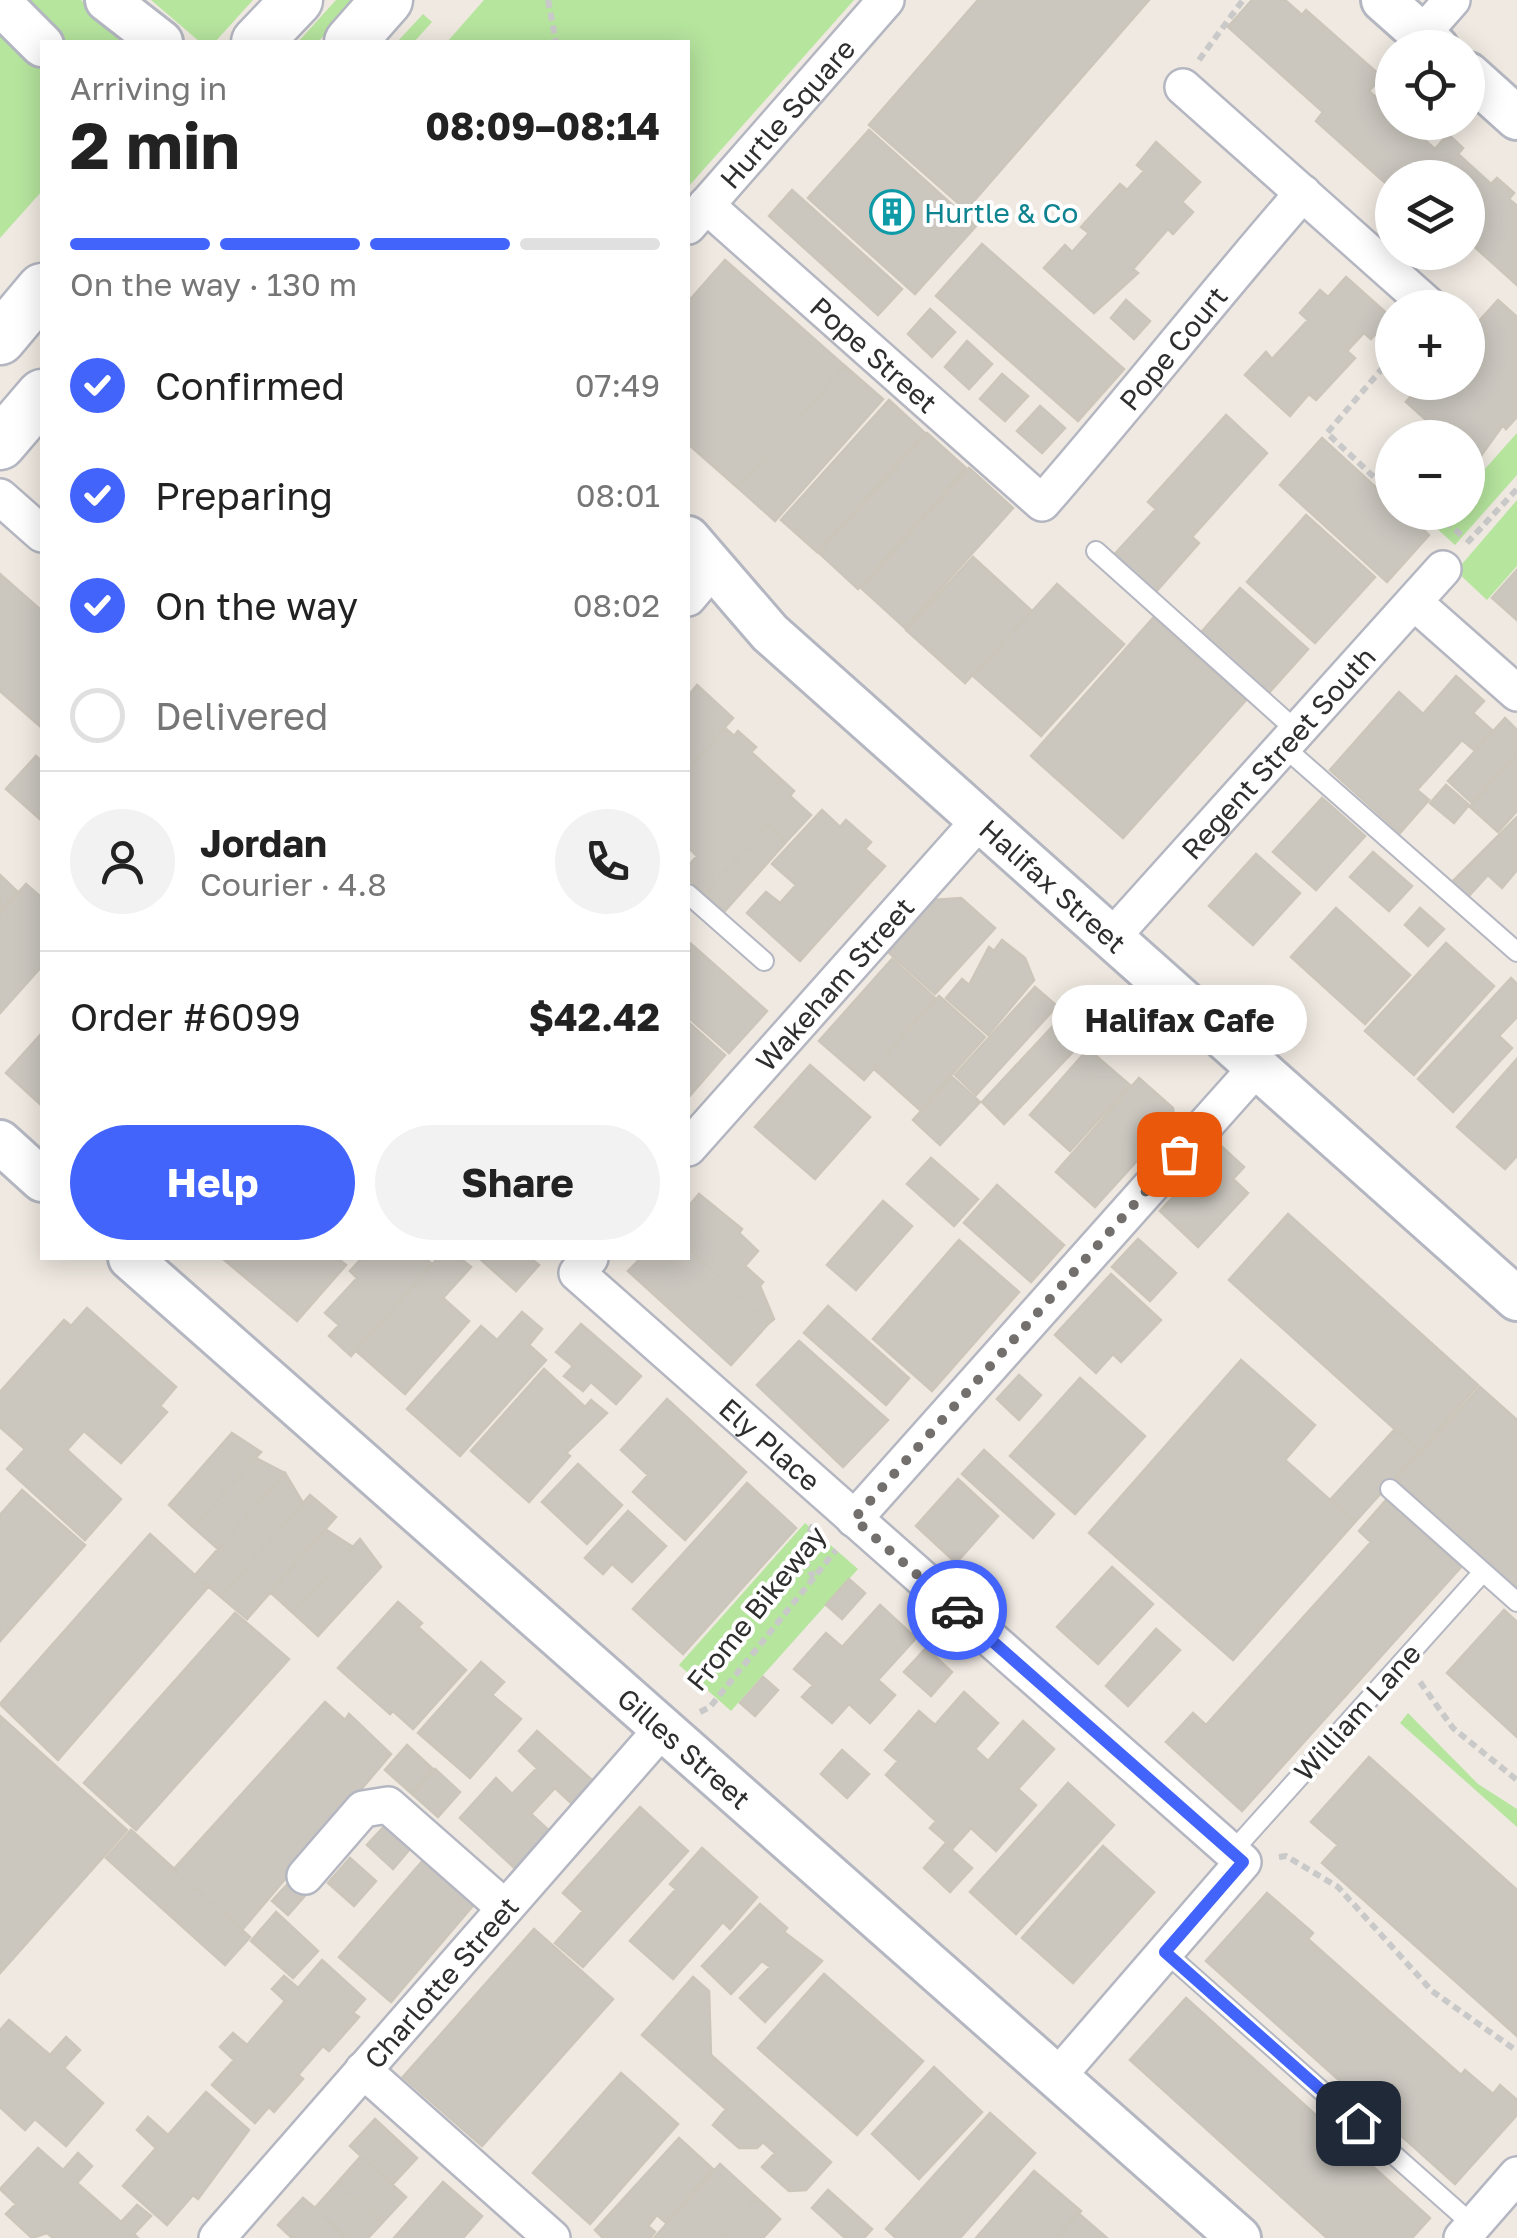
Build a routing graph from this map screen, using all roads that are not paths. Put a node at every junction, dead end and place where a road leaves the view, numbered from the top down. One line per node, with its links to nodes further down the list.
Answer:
1 (107, 0): 10 (street)
2 (296, 0): 11 (main road)
3 (386, 0): 12 (main road)
4 (886, 0): 18 (street, Hurtle Square)
5 (1384, 0): 8 (street)
6 (1452, 0): 9 (street)
7 (0, 4): 13 (street)
8 (1418, 30)
9 (1436, 30)
10 (158, 40)
11 (259, 40)
12 (352, 40)
13 (40, 43)
14 (1183, 87): 17 (street)
15 (1485, 89): 16 (street)
16 (1517, 118)
17 (1303, 194): 19 (street); 25 (street, Pope Court)
18 (697, 216): 25 (street, Pope Street)
19 (1412, 290)
20 (40, 291): 21 (main road)
21 (0, 339)
22 (40, 397): 23 (main road)
23 (0, 444)
24 (0, 497): 26 (street)
25 (1042, 502)
26 (40, 532)
27 (690, 540): 32 (street, Halifax Street)
28 (1096, 551): 34 (lane)
29 (1443, 569): 31 (street, Regent Street South)
30 (691, 587): 32 (street, Halifax Street)
31 (1415, 603): 33 (street); 34 (street, Regent Street South)
32 (770, 632): 35 (street, Halifax Street)
33 (1517, 693)
34 (1291, 739): 37 (street, Regent Street South); 38 (lane)
35 (980, 820): 37 (street, Halifax Street); 42 (street, Wakeham Street)
36 (690, 896): 39 (lane)
37 (1112, 937): 40 (street, Halifax Street)
38 (1517, 952)
39 (764, 961)
40 (1257, 1067): 46 (street, Halifax Street); 48 (street)
41 (0, 1142): 43 (street)
42 (690, 1146)
43 (40, 1178)
44 (132, 1260): 51 (street, Gilles Street)
45 (584, 1265): 48 (street, Ely Place)
46 (1517, 1299)
47 (1390, 1489): 49 (lane)
48 (854, 1519): 52 (street, Ely Place)
49 (1483, 1572): 50 (lane); 52 (lane, William Lane)
50 (1517, 1602)
51 (675, 1723): 54 (street, Charlotte Street); 57 (street, Gilles Street)
52 (1237, 1857): 55 (street)
53 (305, 1876): 54 (street)
54 (506, 1908): 56 (street, Charlotte Street)
55 (1165, 1952): 57 (street); 60 (lane)
56 (363, 2070): 61 (street, Charlotte Street); 62 (street)
57 (1057, 2077): 59 (street, Gilles Street)
58 (1517, 2175): 60 (street)
59 (1220, 2232)
60 (1468, 2232)
61 (218, 2238)
62 (552, 2238)

